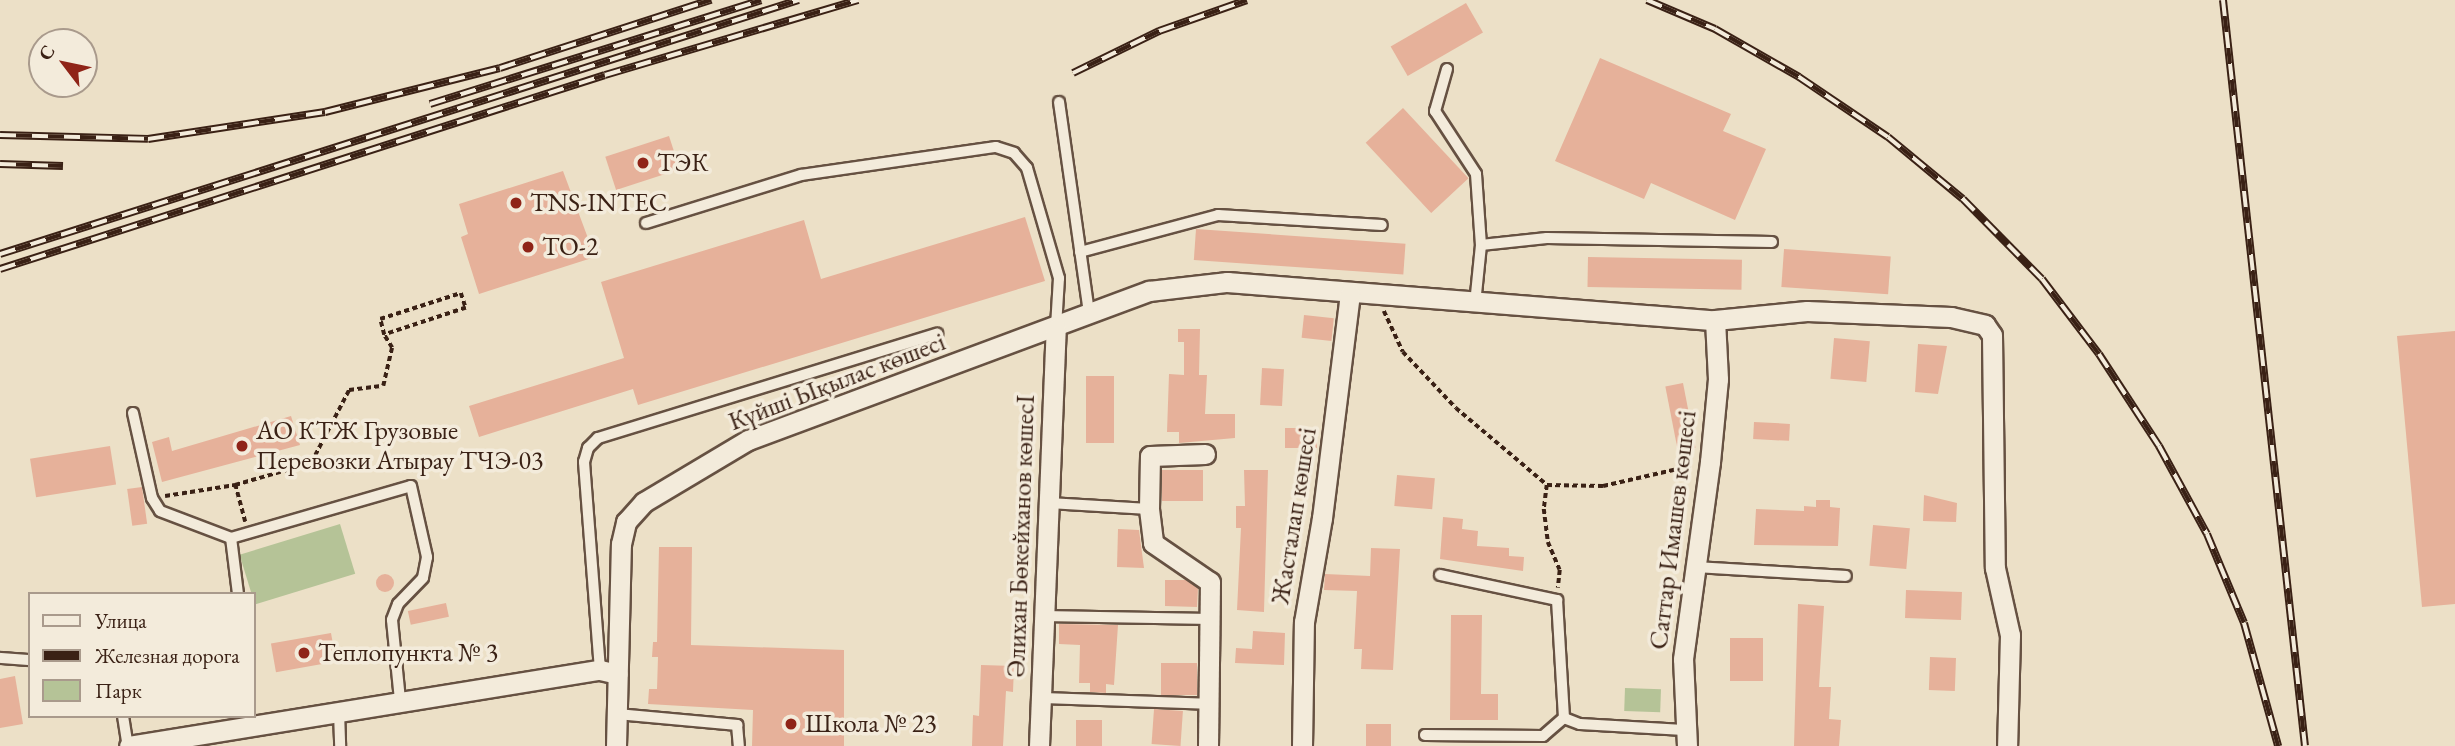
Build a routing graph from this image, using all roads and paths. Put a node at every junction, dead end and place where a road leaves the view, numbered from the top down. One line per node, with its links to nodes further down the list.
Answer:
1 (1447, 69): 6 (lane)
2 (1059, 102): 7 (lane)
3 (646, 223): 13 (lane)
4 (1382, 225): 7 (lane)
5 (1772, 243): 6 (lane)
6 (1481, 245): 10 (lane)
7 (1080, 252): 11 (lane)
8 (1350, 294): 9 (street, Күйші Ықылас көшесі); 11 (street, Күйші Ықылас көшесі); 52 (street, Жасталап көшесі)
9 (1378, 296): 10 (street, Күйші Ықылас көшесі); 20 (path)
10 (1475, 304): 12 (street, Күйші Ықылас көшесі)
11 (1089, 313): 13 (street, Күйші Ықылас көшесі)
12 (1715, 320): 18 (street, Саттар Имашев көшесі); 53 (street, Күйші Ықылас көшесі)
13 (1056, 328): 22 (street, Әлихан Бөкейханов көшесI); 35 (street, Күйші Ықылас көшесі)
14 (937, 334): 35 (lane)
15 (384, 335): 15 (path); 19 (path)
16 (133, 413): 21 (lane)
17 (1205, 454): 23 (street)
18 (1710, 462): 20 (path); 26 (street, Саттар Имашев көшесі)
19 (235, 485): 21 (path); 24 (path)
20 (1547, 485): 30 (path)
21 (152, 498): 25 (lane)
22 (1049, 503): 23 (lane); 31 (street, Әлихан Бөкейханов көшесI)
23 (1149, 509): 32 (street)
24 (247, 531): 25 (lane); 37 (lane)
25 (231, 538): 29 (lane)
26 (1696, 567): 28 (lane); 45 (street, Саттар Имашев көшесі)
27 (1440, 575): 30 (lane)
28 (1846, 576)
29 (238, 592)
30 (1557, 600): 42 (lane)
31 (1043, 616): 32 (lane); 36 (street, Әлихан Бөкейханов көшесI)
32 (1212, 619): 38 (street)
33 (0, 657): 34 (lane)
34 (28, 660)
35 (609, 672): 37 (street); 40 (street, Күйші Ықылас көшесі)
36 (1041, 698): 38 (lane); 50 (street, Әлихан Бөкейханов көшесI)
37 (400, 701): 39 (street)
38 (1209, 704): 51 (street)
39 (339, 710): 43 (street); 47 (lane)
40 (617, 714): 48 (street, Күйші Ықылас көшесі); 49 (lane)
41 (123, 718): 46 (lane)
42 (1564, 718): 44 (lane); 45 (lane)
43 (253, 720): 46 (street)
44 (1424, 735)
45 (1686, 738)
46 (128, 746)
47 (341, 746)
48 (616, 746)
49 (739, 746)
50 (1039, 746)
51 (1208, 746)
52 (1302, 746)
53 (2007, 746)

